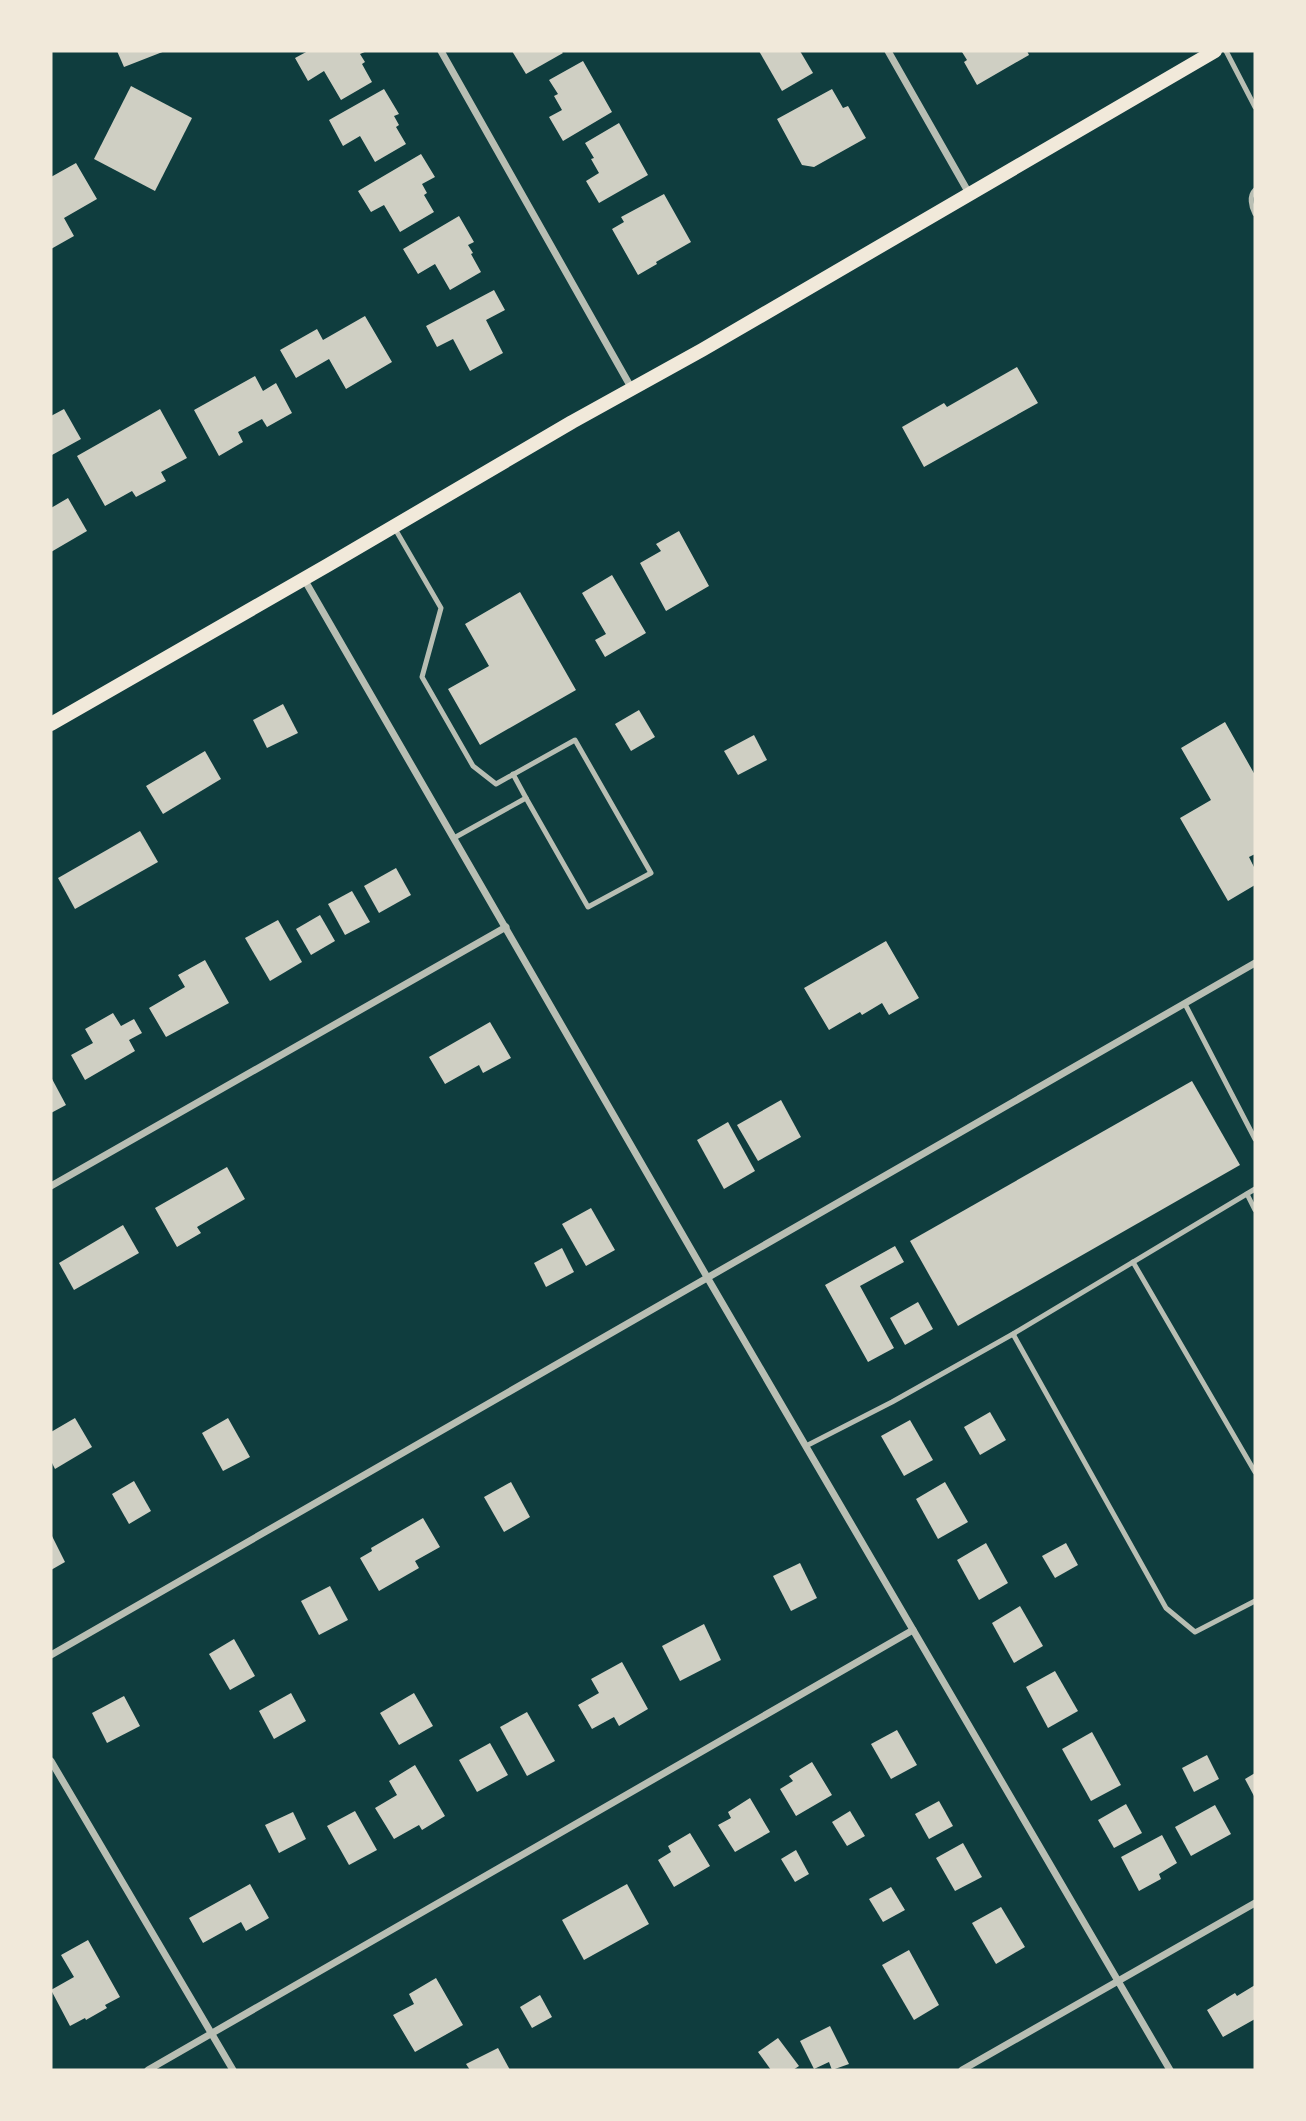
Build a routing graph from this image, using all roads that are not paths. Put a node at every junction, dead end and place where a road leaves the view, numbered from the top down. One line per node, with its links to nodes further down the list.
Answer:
1 (441, 51): 9 (street)
2 (888, 51): 7 (street)
3 (1215, 51): 7 (main road)
4 (1226, 51): 5 (lane)
5 (1255, 107)
6 (1255, 190): 8 (lane)
7 (970, 195): 9 (main road)
8 (1255, 214)
9 (632, 389): 10 (main road)
10 (393, 527): 11 (main road); 13 (lane)
11 (304, 579): 12 (main road); 15 (street)
12 (51, 724)
13 (513, 774): 14 (lane); 14 (lane)
14 (526, 798): 15 (lane)
15 (454, 838): 16 (street)
16 (506, 927): 20 (street); 25 (street)
17 (1255, 963): 18 (street)
18 (1185, 1004): 19 (lane); 25 (street)
19 (1255, 1139)
20 (51, 1186)
21 (1255, 1189): 22 (lane)
22 (1247, 1194): 23 (lane); 24 (lane)
23 (1255, 1210)
24 (1133, 1262): 26 (lane); 28 (lane)
25 (707, 1277): 27 (street); 31 (street)
26 (1013, 1334): 27 (lane); 29 (lane)
27 (806, 1446): 30 (street)
28 (1255, 1472)
29 (1255, 1601)
30 (913, 1630): 34 (street); 35 (street)
31 (51, 1654)
32 (51, 1760): 35 (street)
33 (1255, 1903): 34 (street)
34 (1118, 1981): 38 (street); 39 (street)
35 (212, 2034): 36 (street); 37 (street)
36 (148, 2070)
37 (233, 2070)
38 (962, 2070)
39 (1170, 2070)

